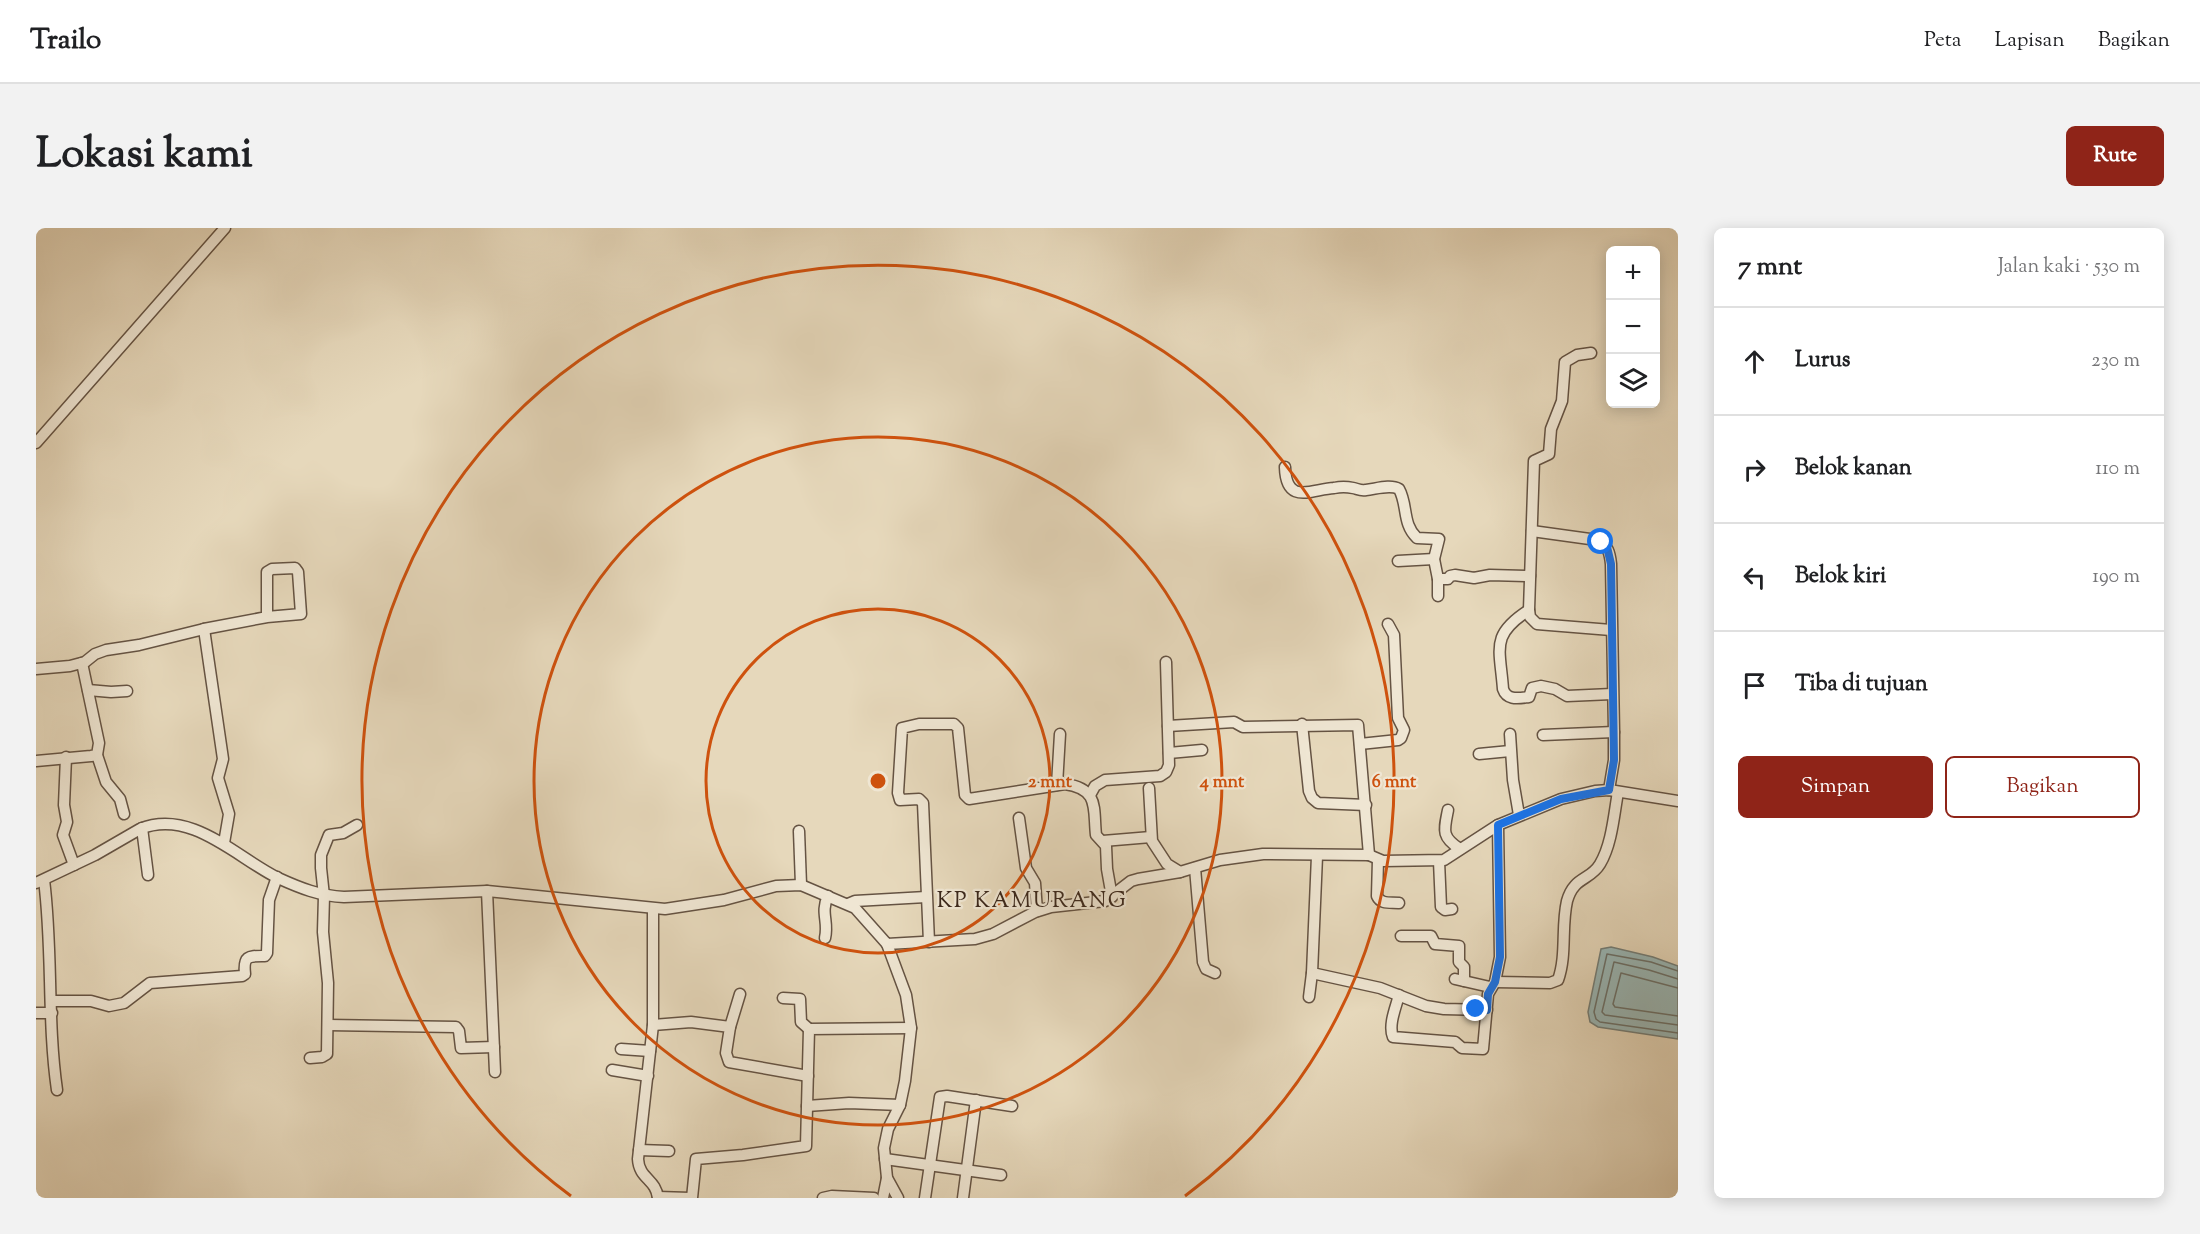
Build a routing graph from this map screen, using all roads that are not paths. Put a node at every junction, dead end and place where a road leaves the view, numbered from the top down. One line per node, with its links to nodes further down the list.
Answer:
1 (225, 228): 3 (street)
2 (1591, 353): 5 (street)
3 (36, 442)
4 (1285, 467): 6 (street)
5 (1532, 531): 8 (street); 15 (street)
6 (1434, 559): 7 (street); 9 (street)
7 (1398, 561)
8 (1530, 576): 9 (street); 11 (street)
9 (1438, 579): 10 (street)
10 (1438, 596)
11 (1529, 610): 15 (street); 21 (street)
12 (267, 617): 12 (street); 14 (street)
13 (1388, 624): 28 (street)
14 (204, 629): 16 (street); 52 (street)
15 (1611, 630): 21 (street)
16 (82, 663): 18 (street); 19 (street)
17 (1166, 663): 23 (street)
18 (36, 669)
19 (88, 690): 20 (street); 32 (street)
20 (127, 691)
21 (1612, 694): 24 (street)
22 (1302, 724): 23 (street); 28 (street); 41 (street)
23 (1168, 726): 31 (street)
24 (1614, 732): 27 (street); 38 (street)
25 (1060, 734): 36 (street)
26 (1510, 734): 30 (street)
27 (1543, 735)
28 (1360, 744): 41 (street)
29 (1202, 750): 31 (street)
30 (1510, 751): 33 (street); 44 (street)
31 (1169, 753): 39 (street)
32 (97, 754): 34 (street); 43 (street)
33 (1479, 754)
34 (66, 757): 35 (street); 57 (street)
35 (36, 761)
36 (1058, 785): 39 (street); 67 (street)
37 (1149, 788): 50 (street)
38 (1613, 791): 40 (street); 44 (street); 80 (street)
39 (1090, 795): 51 (street)
40 (1678, 801)
41 (1366, 805): 55 (street)
42 (1448, 810): 53 (street)
43 (124, 814)
44 (1519, 815): 47 (street)
45 (1019, 818): 73 (street)
46 (357, 825): 65 (street)
47 (1498, 825): 53 (street); 80 (street)
48 (142, 828): 52 (street); 57 (street); 60 (street)
49 (799, 831): 63 (street)
50 (1151, 837): 51 (street); 59 (street)
51 (1103, 841): 68 (street)
52 (224, 843): 61 (street)
53 (1460, 849): 56 (street)
54 (1317, 855): 55 (street); 58 (street); 79 (street)
55 (1374, 858): 56 (street); 69 (street)
56 (1439, 861): 72 (street)
57 (74, 865): 62 (street)
58 (1195, 868): 59 (street); 78 (street)
59 (1180, 872): 68 (street)
60 (148, 875)
61 (277, 877): 65 (street); 85 (street)
62 (40, 882): 85 (street)
63 (801, 885): 66 (street); 71 (street)
64 (487, 891): 65 (street); 71 (street); 94 (street)
65 (324, 896): 89 (street)
66 (828, 896): 70 (street); 75 (street)
67 (926, 897): 70 (street); 76 (street)
68 (1112, 897): 73 (street)
69 (1399, 903)
70 (848, 904): 77 (street)
71 (653, 909): 90 (street)
72 (1452, 909)
73 (1038, 911): 76 (street)
74 (1401, 936): 80 (street)
75 (825, 938)
76 (929, 942): 77 (street)
77 (887, 944): 92 (street)
78 (1215, 972)
79 (1312, 973): 82 (street); 83 (street)
80 (1492, 985): 86 (street)
81 (740, 993): 91 (street)
82 (1399, 995): 86 (street); 86 (street)
83 (1309, 997)
84 (783, 998): 93 (street)
85 (52, 1001): 88 (street)
86 (1487, 1010)
87 (36, 1013): 88 (street)
88 (52, 1013): 102 (street)
89 (328, 1025): 94 (street); 97 (street)
90 (653, 1025): 91 (street); 96 (street)
91 (730, 1026): 101 (street)
92 (910, 1028): 93 (street); 104 (street)
93 (809, 1029): 101 (street)
94 (494, 1047): 99 (street)
95 (621, 1049): 96 (street)
96 (650, 1051): 100 (street)
97 (310, 1058)
98 (612, 1070): 100 (street)
99 (495, 1072)
100 (648, 1076): 107 (street)
101 (808, 1076): 105 (street)
102 (57, 1090)
103 (976, 1100): 106 (street); 110 (street); 111 (street)
104 (900, 1105): 105 (street); 109 (street)
105 (807, 1106): 115 (street)
106 (1012, 1106)
107 (639, 1150): 108 (street); 114 (street)
108 (669, 1152)
109 (885, 1159): 110 (street); 113 (street)
110 (929, 1165): 111 (street); 120 (street)
111 (966, 1170): 112 (street); 121 (street)
112 (1001, 1175)
113 (887, 1178): 118 (street); 119 (street)
114 (658, 1198): 115 (street)
115 (692, 1198)
116 (823, 1198): 117 (street)
117 (874, 1198)
118 (884, 1198)
119 (898, 1198)
120 (925, 1198)
121 (963, 1198)

